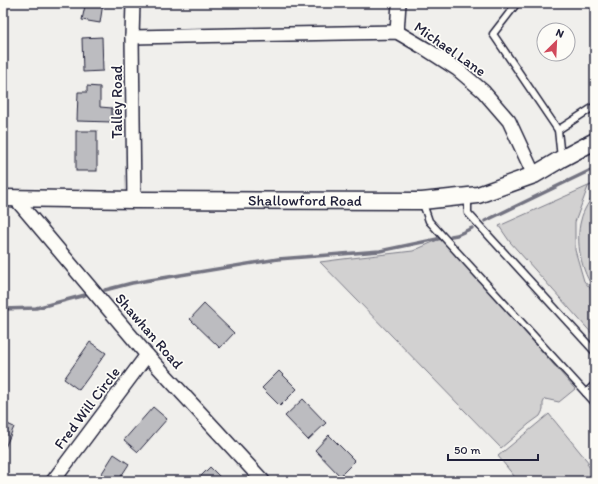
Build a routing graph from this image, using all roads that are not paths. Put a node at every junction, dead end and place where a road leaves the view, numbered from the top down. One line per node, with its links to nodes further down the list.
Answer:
1 (133, 3): 5 (street, Talley Road)
2 (399, 3): 4 (street)
3 (517, 3): 7 (lane)
4 (397, 32): 5 (street, Michael Lane); 10 (street, Michael Lane)
5 (132, 38): 13 (street, Talley Road)
6 (595, 106): 7 (lane)
7 (558, 130): 9 (lane)
8 (595, 141): 9 (street, Shallowford Road)
9 (561, 159): 10 (street, Shallowford Road)
10 (534, 175): 11 (street, Shallowford Road)
11 (468, 197): 14 (street, Shallowford Road); 15 (lane)
12 (9, 198): 13 (street, Shallowford Road); 16 (street, Shawhan Road)
13 (134, 200): 14 (street, Shallowford Road)
14 (422, 201): 18 (lane)
15 (595, 352)
16 (148, 355): 20 (street, Fred Will Circle); 21 (street, Shawhan Road)
17 (595, 384): 18 (lane)
18 (586, 393): 19 (lane)
19 (595, 403)
20 (53, 481)
21 (263, 481)

